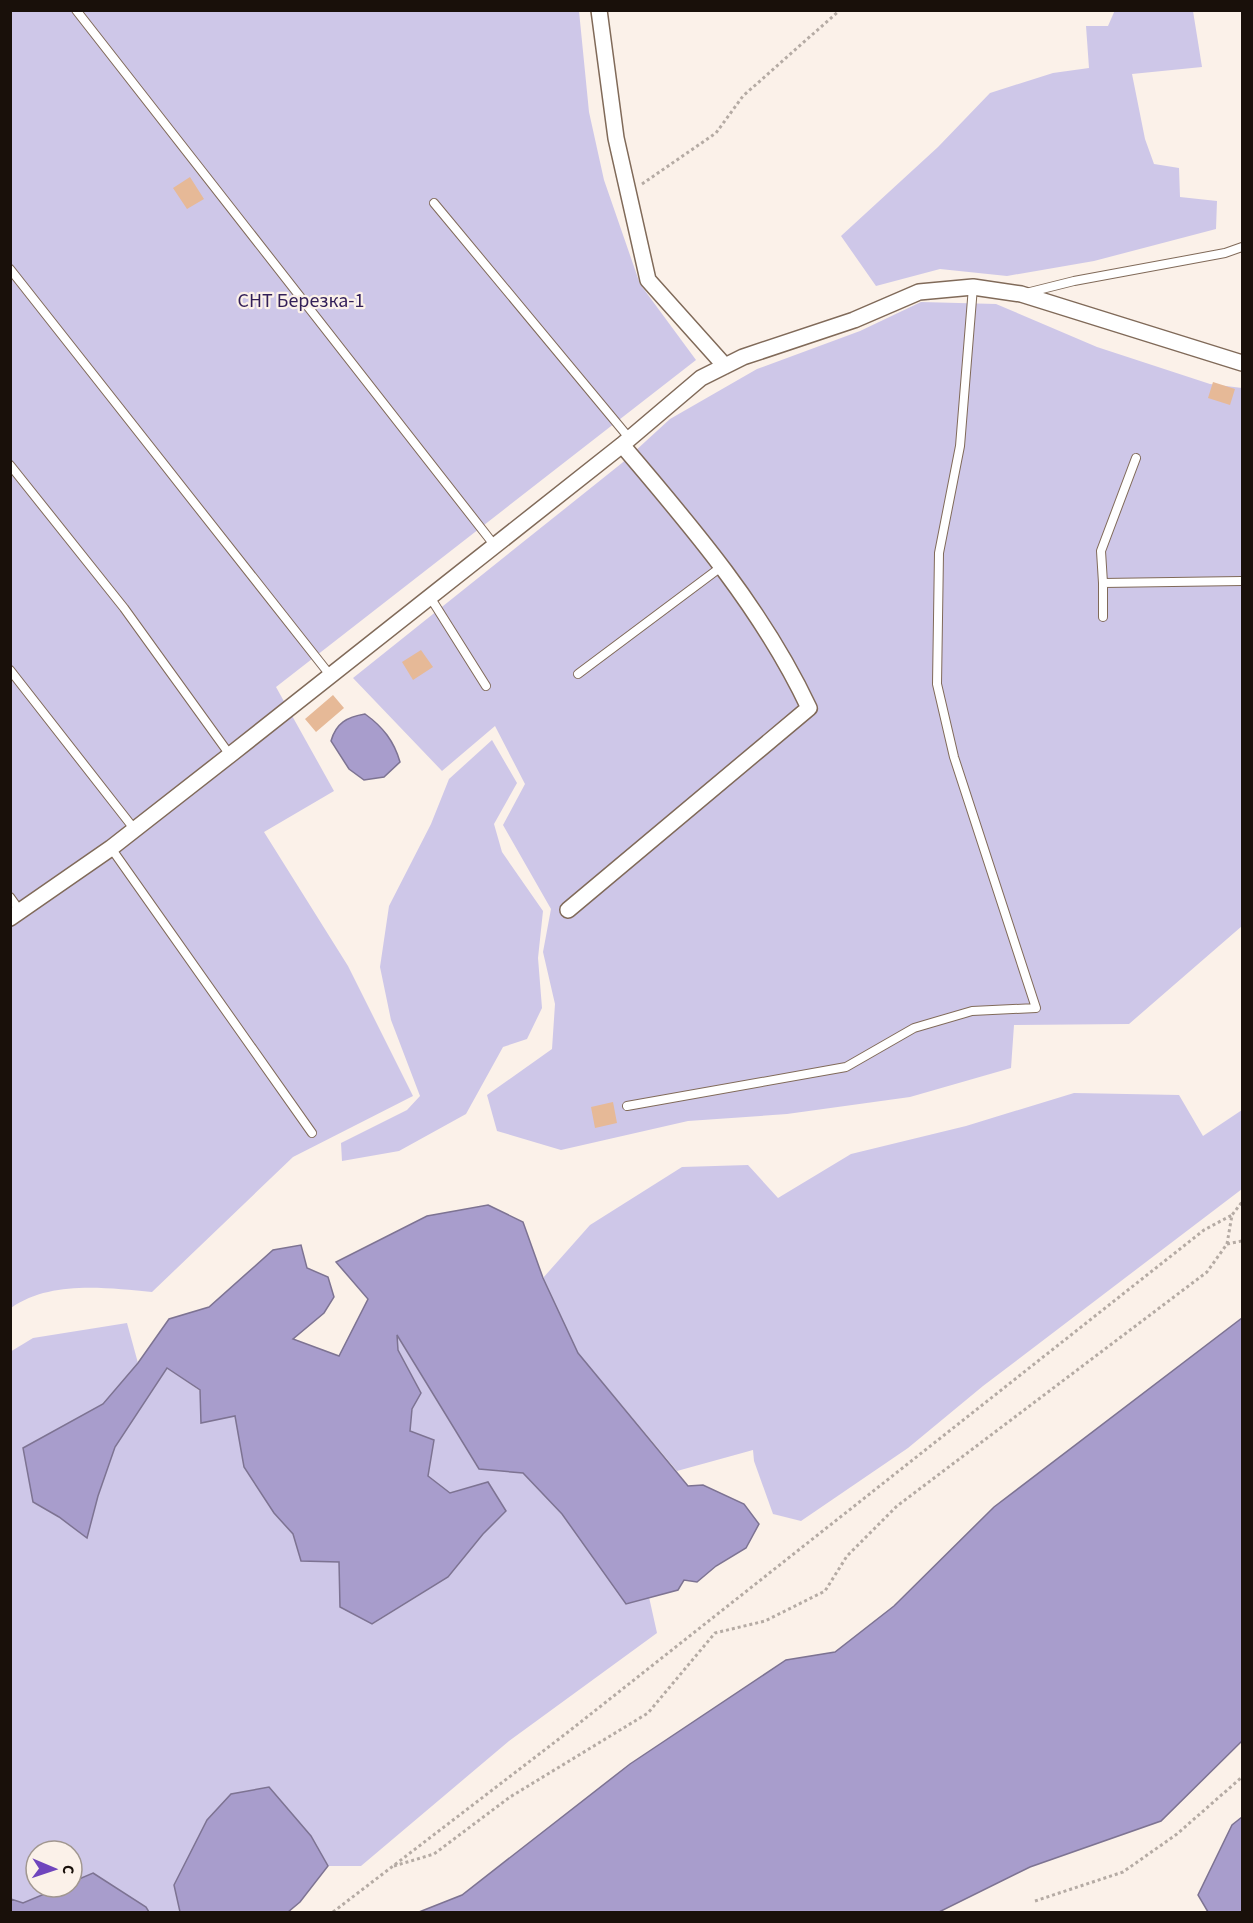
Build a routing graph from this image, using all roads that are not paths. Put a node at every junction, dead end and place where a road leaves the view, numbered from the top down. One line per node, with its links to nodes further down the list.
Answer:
1 (76, 10): 13 (lane)
2 (599, 10): 9 (street)
3 (434, 203): 10 (lane)
4 (1242, 247): 7 (lane)
5 (10, 269): 21 (lane)
6 (973, 287): 7 (street); 9 (street); 29 (lane)
7 (1022, 294): 8 (street)
8 (1242, 363)
9 (725, 366): 10 (street)
10 (626, 442): 13 (street); 14 (street)
11 (1136, 458): 16 (lane)
12 (10, 465): 23 (lane)
13 (495, 546): 17 (street)
14 (721, 567): 20 (lane); 27 (street)
15 (1242, 581): 16 (lane)
16 (1103, 583): 18 (lane)
17 (430, 597): 21 (street); 22 (lane)
18 (1103, 617)
19 (10, 670): 24 (lane)
20 (578, 674)
21 (330, 675): 23 (street)
22 (486, 686)
23 (230, 755): 24 (street)
24 (135, 830): 25 (street)
25 (111, 848): 28 (street); 30 (lane)
26 (10, 897): 28 (lane)
27 (568, 910)
28 (15, 915)
29 (627, 1106)
30 (312, 1133)

